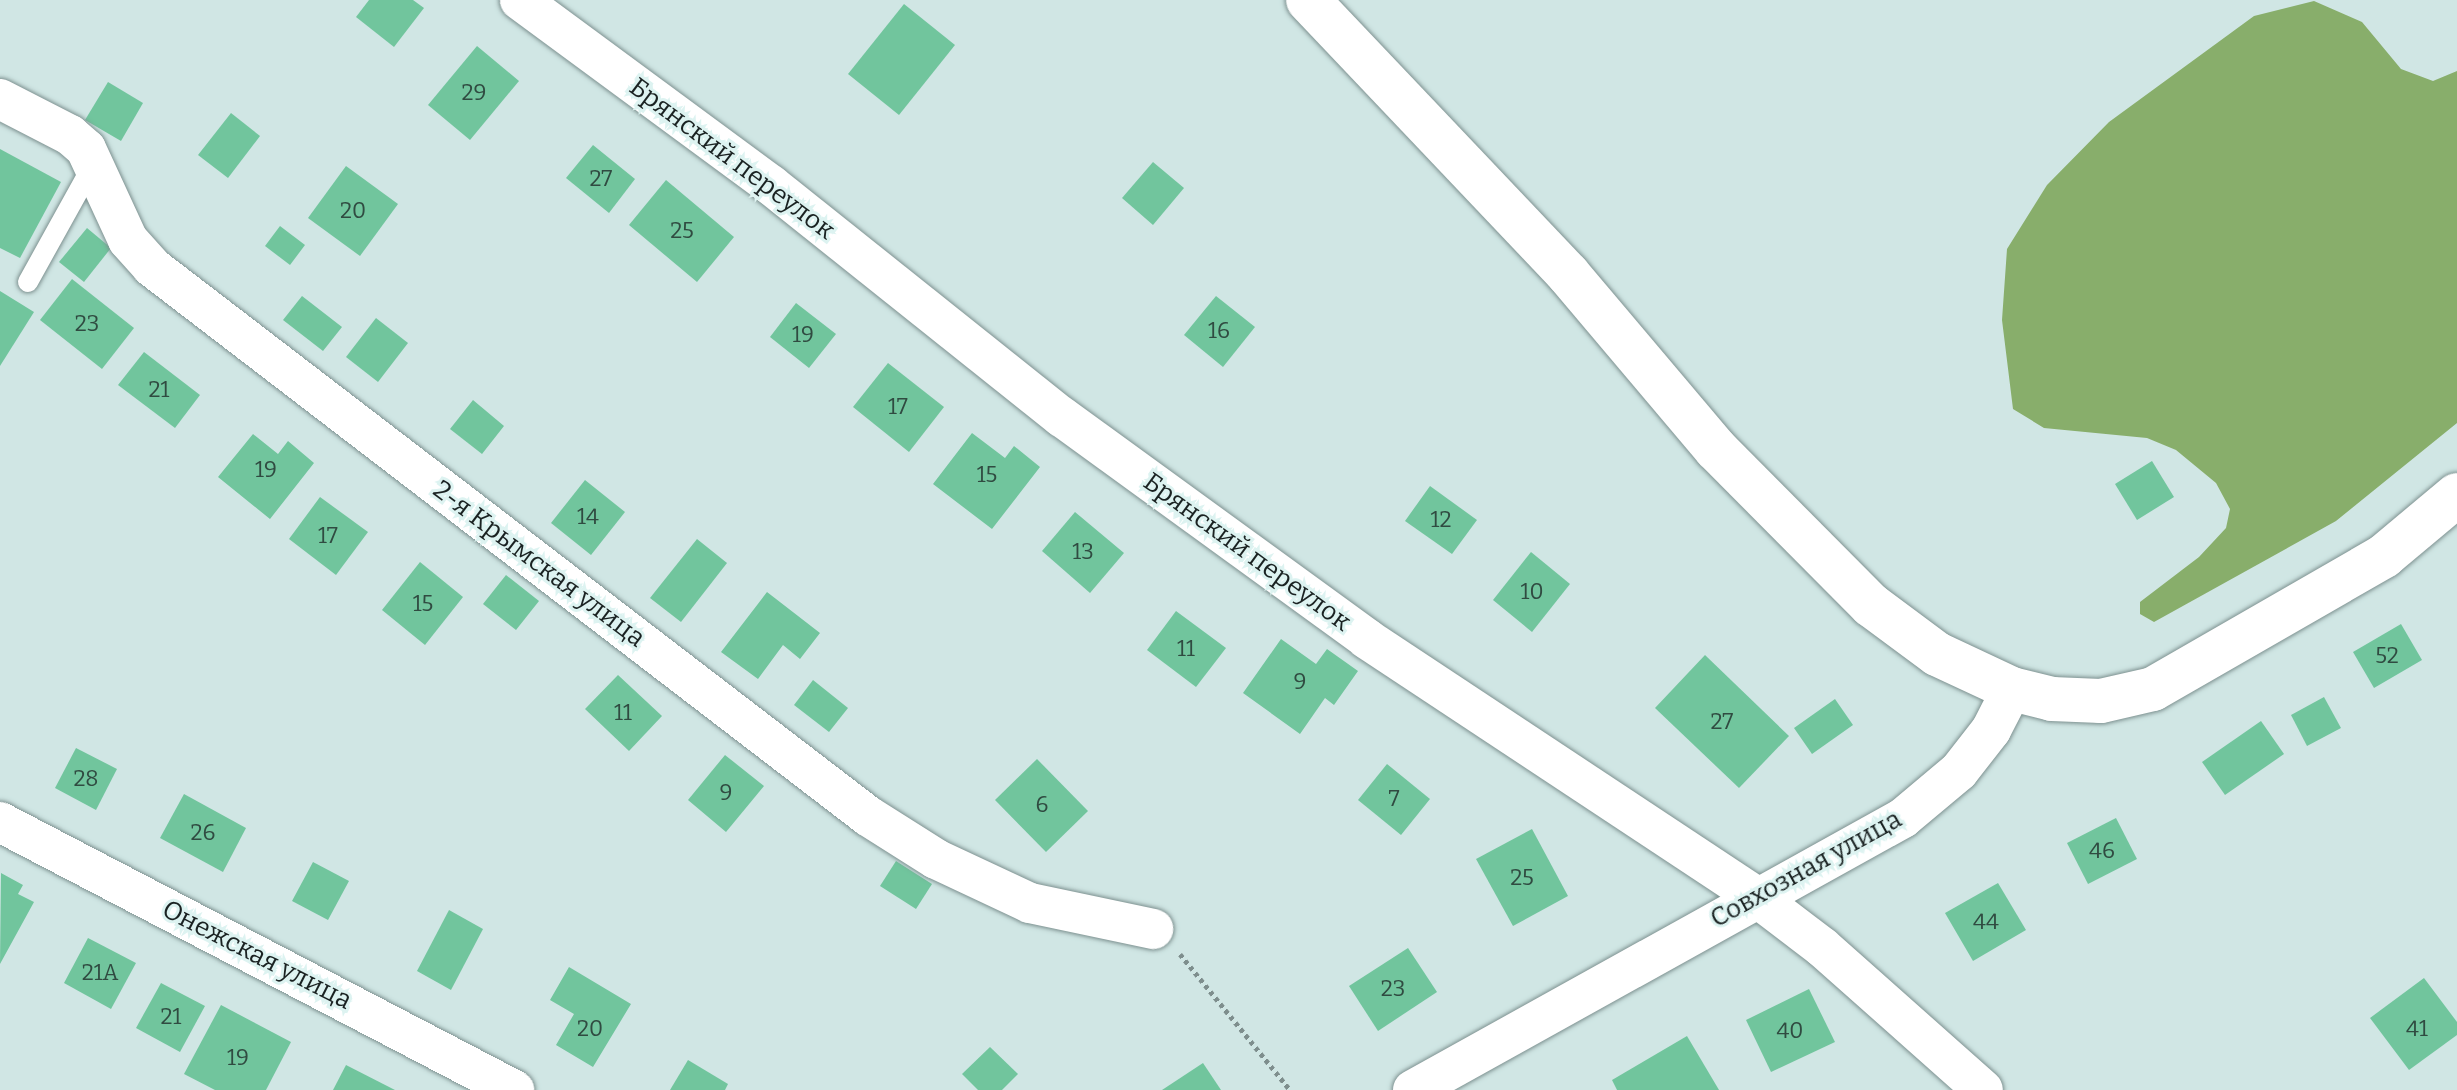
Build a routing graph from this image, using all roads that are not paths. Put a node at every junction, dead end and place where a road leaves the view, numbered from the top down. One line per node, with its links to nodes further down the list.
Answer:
1 (520, 0): 9 (street, Брянский переулок)
2 (1308, 0): 7 (main road)
3 (0, 99): 4 (street, 2-я Крымская улица)
4 (94, 163): 5 (lane); 10 (street, 2-я Крымская улица)
5 (28, 282)
6 (2457, 495): 7 (main road)
7 (2012, 689): 9 (street, Совхозная улица)
8 (0, 822): 11 (street, Онежская улица)
9 (1755, 896): 12 (street, Совхозная улица); 13 (street, Брянский переулок)
10 (1153, 929)
11 (514, 1090)
12 (1413, 1090)
13 (1983, 1090)

